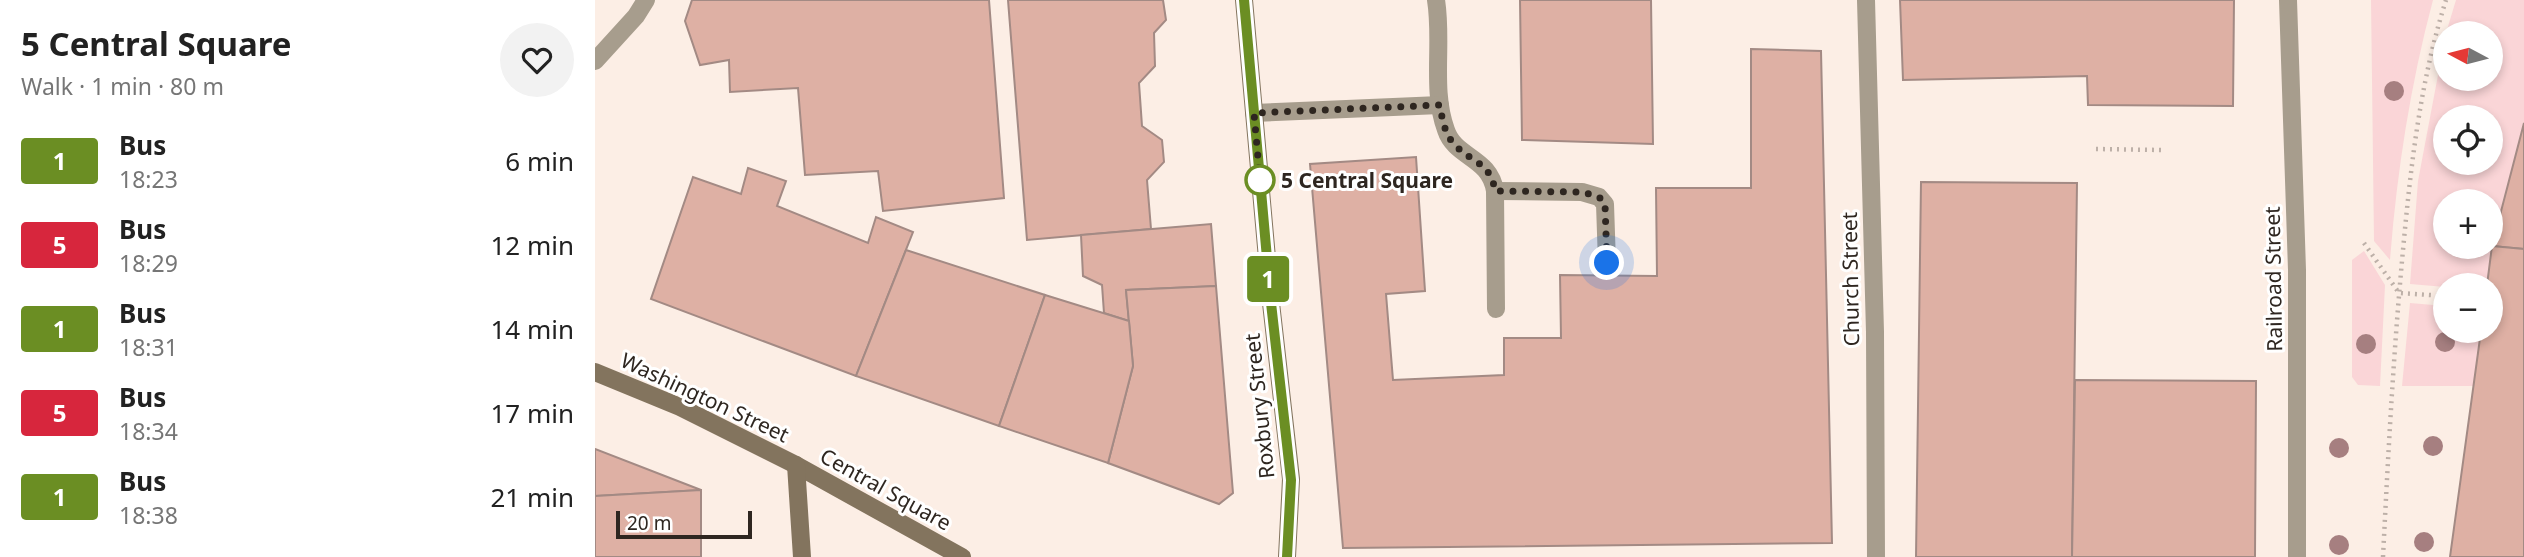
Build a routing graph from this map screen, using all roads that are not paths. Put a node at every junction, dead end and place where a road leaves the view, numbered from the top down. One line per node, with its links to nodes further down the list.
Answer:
1 (646, 0): 6 (street)
2 (1244, 0): 8 (street, Roxbury Street)
3 (1436, 0): 7 (street)
4 (1866, 0): 17 (street, Church Street)
5 (2288, 0): 18 (street, Railroad Street)
6 (595, 61)
7 (1440, 105): 8 (street); 9 (street)
8 (1254, 113): 16 (street, Roxbury Street)
9 (1495, 191): 10 (street); 11 (street)
10 (1607, 263)
11 (1496, 309)
12 (595, 372): 13 (street, Washington Street)
13 (796, 465): 14 (street, Central Square); 15 (street, Central Square)
14 (802, 557)
15 (962, 557)
16 (1287, 557)
17 (1876, 557)
18 (2297, 557)

